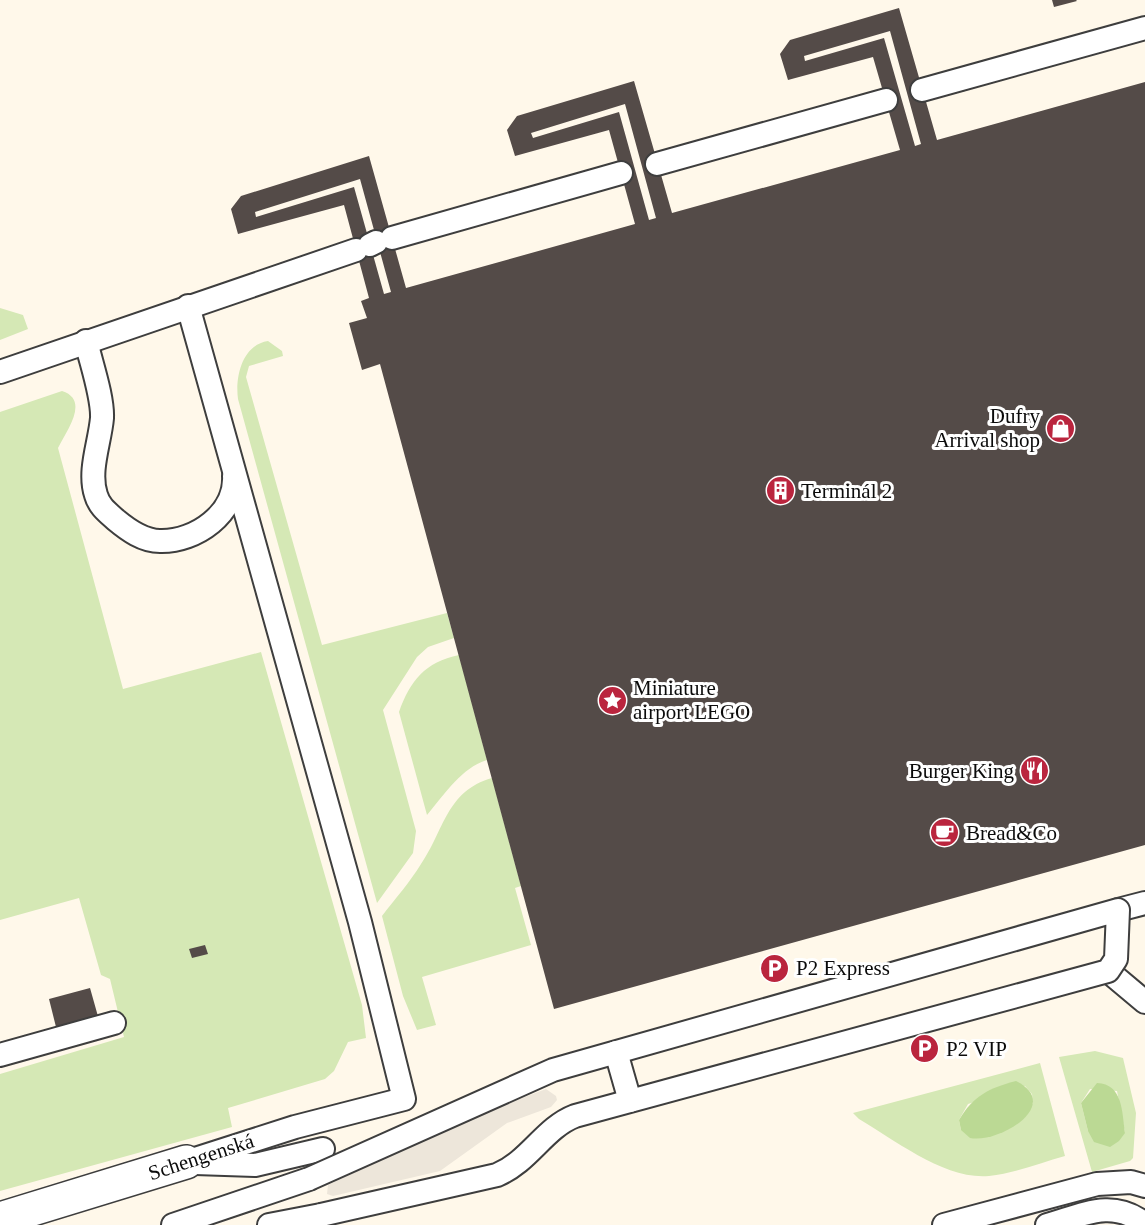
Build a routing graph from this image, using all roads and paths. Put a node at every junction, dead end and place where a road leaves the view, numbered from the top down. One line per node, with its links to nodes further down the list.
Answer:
1 (1145, 27): 2 (lane)
2 (188, 306): 3 (lane); 5 (lane)
3 (86, 341): 4 (lane); 5 (lane)
4 (0, 372)
5 (234, 465): 15 (lane, Schengenská)
6 (1145, 903): 7 (lane)
7 (1118, 910): 8 (lane, bridge); 11 (lane, bridge)
8 (1108, 971): 9 (lane); 13 (lane, bridge)
9 (1145, 1002)
10 (114, 1023): 12 (lane)
11 (616, 1052): 13 (lane, bridge); 19 (lane, bridge)
12 (0, 1054)
13 (630, 1101): 20 (lane, bridge)
14 (323, 1149): 15 (lane)
15 (186, 1162): 17 (street, Schengenská)
16 (1145, 1186): 21 (lane)
17 (0, 1220)
18 (1145, 1224): 22 (lane)
19 (173, 1225)
20 (268, 1225)
21 (944, 1225)
22 (1047, 1225)

